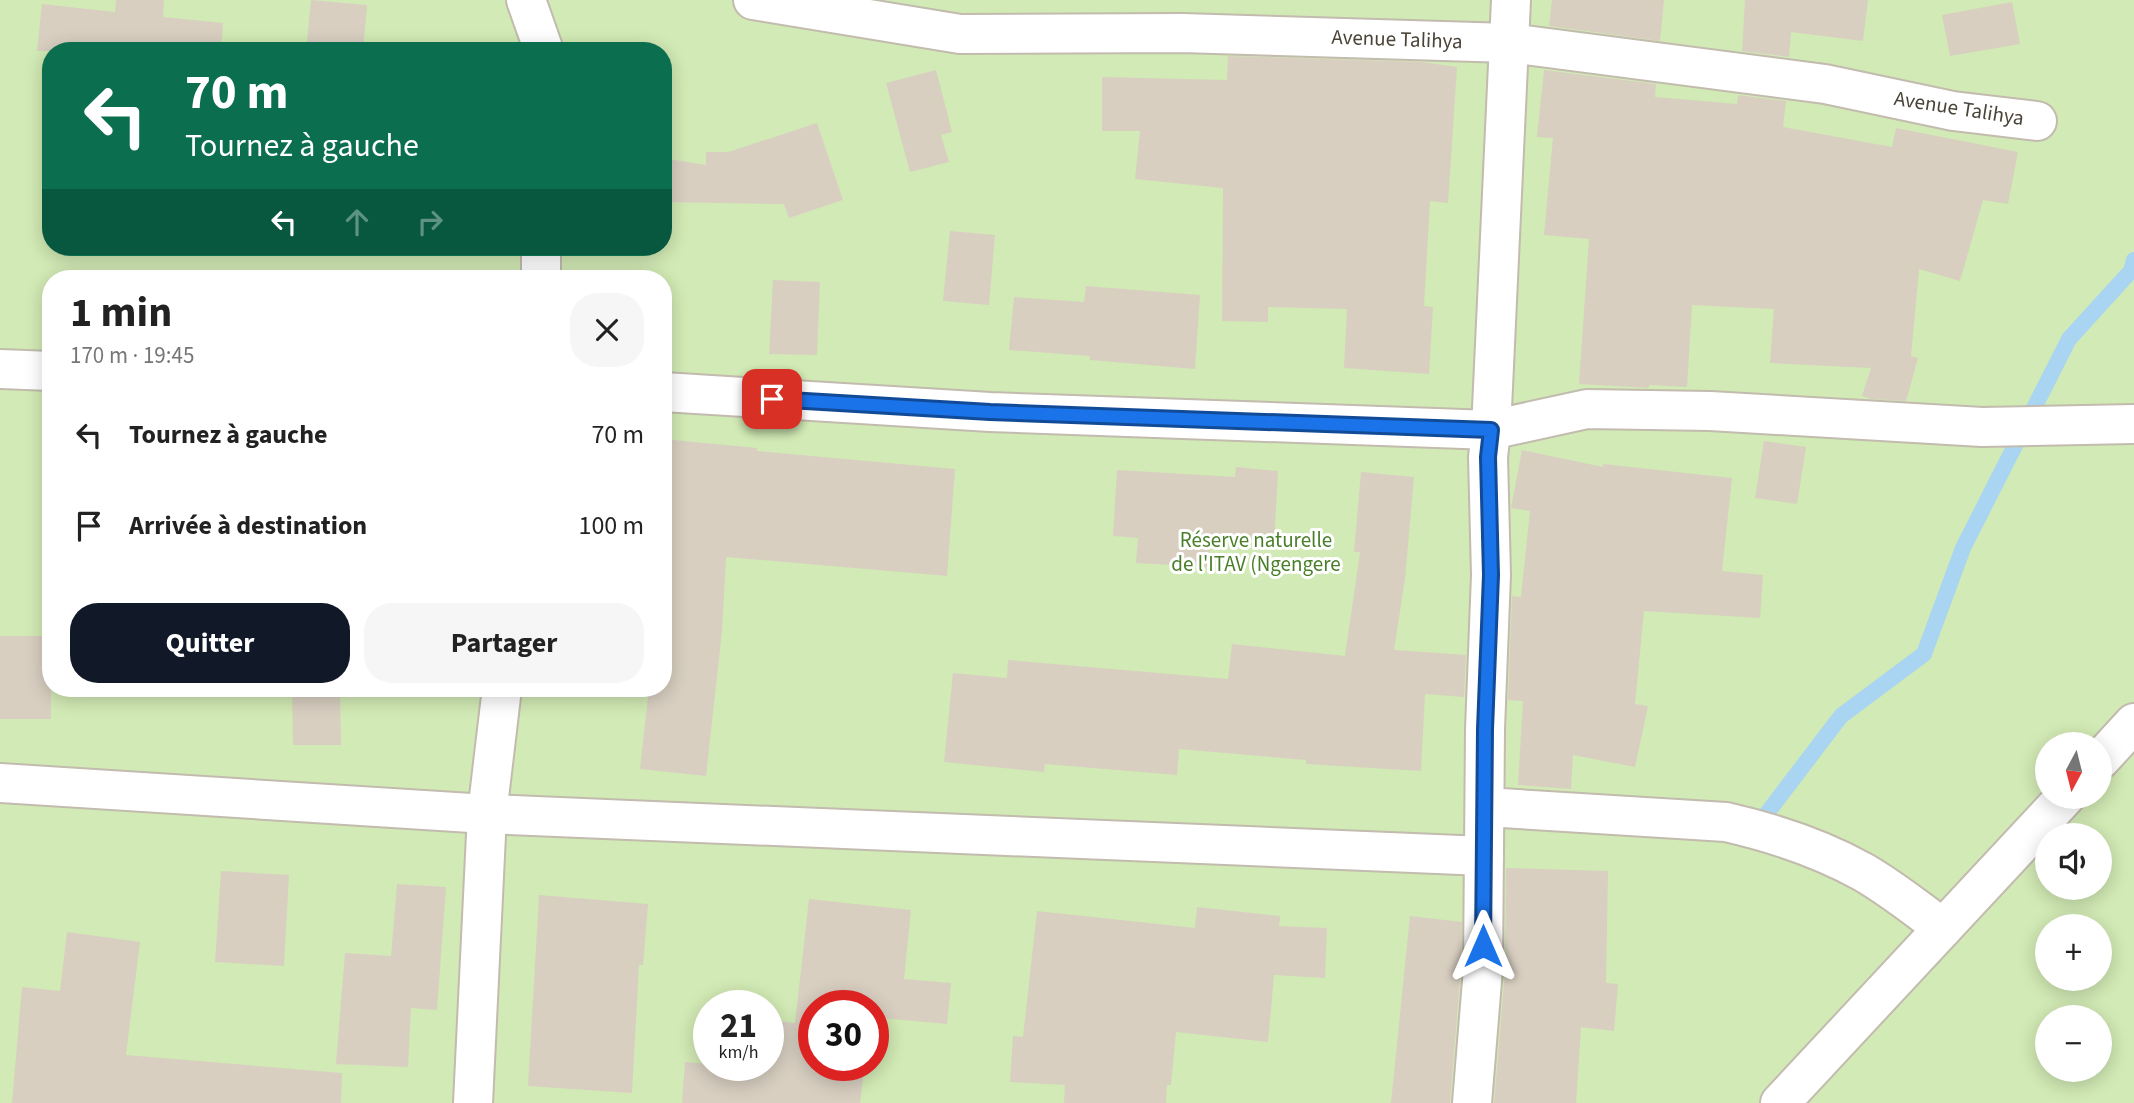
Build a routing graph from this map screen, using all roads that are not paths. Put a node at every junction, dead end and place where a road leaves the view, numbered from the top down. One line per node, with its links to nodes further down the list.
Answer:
1 (526, 0): 4 (street)
2 (753, 0): 5 (street, Avenue Talihya)
3 (1511, 0): 5 (street)
4 (541, 42)
5 (1508, 43): 6 (street, Avenue Talihya); 11 (street)
6 (2037, 121)
7 (0, 369): 8 (street)
8 (42, 371)
9 (672, 393): 11 (street)
10 (2134, 424): 11 (street)
11 (1491, 430): 16 (street)
12 (501, 697): 18 (street)
13 (2134, 723): 14 (street)
14 (2112, 747)
15 (0, 783): 18 (street)
16 (1485, 807): 19 (street); 20 (street)
17 (2054, 809): 20 (street)
18 (487, 814): 19 (street); 21 (street)
19 (1484, 856): 22 (street)
20 (1943, 928): 23 (street)
21 (473, 1103)
22 (1472, 1103)
23 (1780, 1103)

